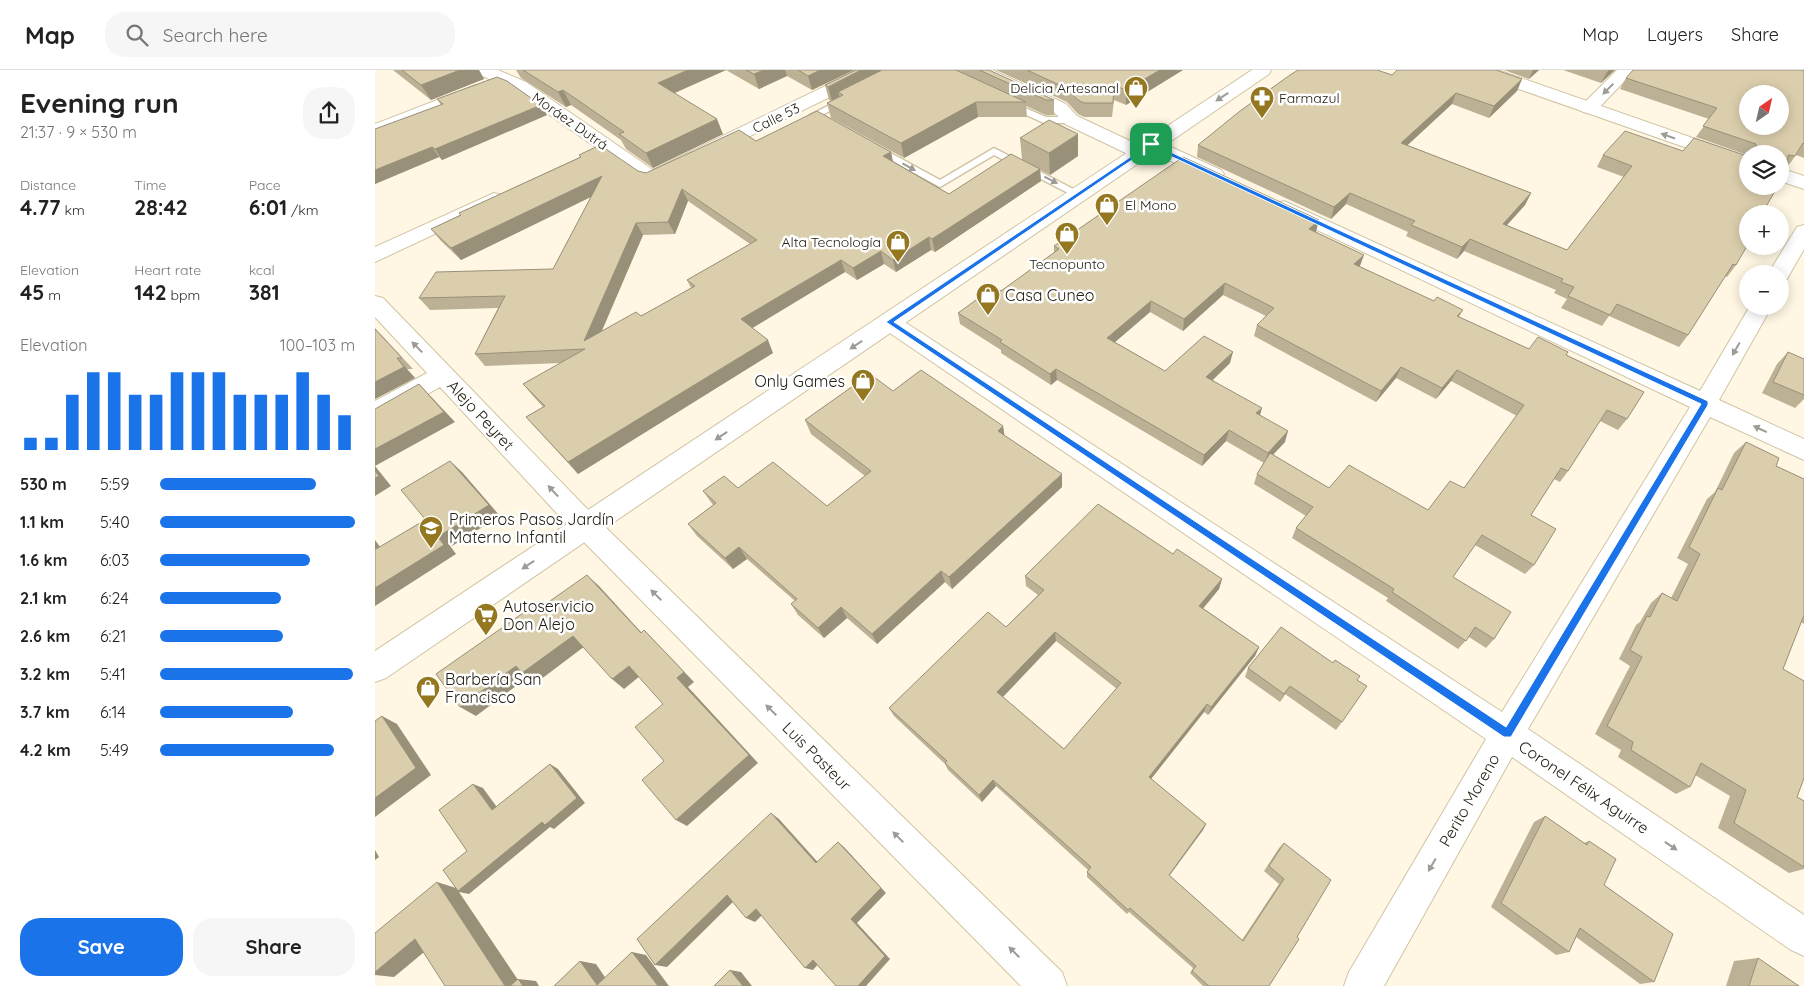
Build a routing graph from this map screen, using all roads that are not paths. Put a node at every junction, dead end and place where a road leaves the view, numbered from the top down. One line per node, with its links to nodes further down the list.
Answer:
1 (484, 70): 8 (street, Moráez Dutrá)
2 (526, 70): 8 (street)
3 (871, 70): 19 (street, Calle 53)
4 (978, 70): 12 (street)
5 (1263, 70): 16 (street, one-way to 16)
6 (1482, 70): 11 (street)
7 (1627, 70): 11 (street, one-way to 11)
8 (503, 79): 14 (street); 19 (street, Moráez Dutrá)
9 (860, 92): 13 (lane)
10 (999, 99): 12 (lane)
11 (1589, 108): 17 (street, one-way to 11)
12 (1071, 120): 16 (street)
13 (840, 129)
14 (375, 130)
15 (865, 142): 23 (lane, one-way to 23)
16 (1145, 148): 20 (street); 23 (street)
17 (1739, 160)
18 (1789, 177): 21 (street)
19 (652, 178)
20 (1231, 182)
21 (1804, 183)
22 (509, 192): 26 (street)
23 (1078, 194): 30 (street)
24 (1267, 199): 32 (street)
25 (1804, 231): 27 (street)
26 (375, 255)
27 (1784, 265)
28 (375, 303): 31 (street, Alejo Peyret, one-way to 28)
29 (1756, 315): 32 (street, Perito Moreno, one-way to 32)
30 (889, 322): 35 (street, one-way to 35); 37 (street, Coronel Félix Aguirre)
31 (443, 375): 33 (street); 35 (street, Alejo Peyret, one-way to 31)
32 (1705, 403): 34 (street, one-way to 32); 37 (street, Perito Moreno)
33 (375, 412)
34 (1804, 450)
35 (586, 526): 36 (street, one-way to 36); 39 (street, Luis Pasteur, one-way to 35)
36 (375, 668)
37 (1507, 734): 38 (street, Coronel Félix Aguirre, one-way to 38); 40 (street, Perito Moreno, one-way to 40)
38 (1804, 937)
39 (1048, 986)
40 (1363, 986)

